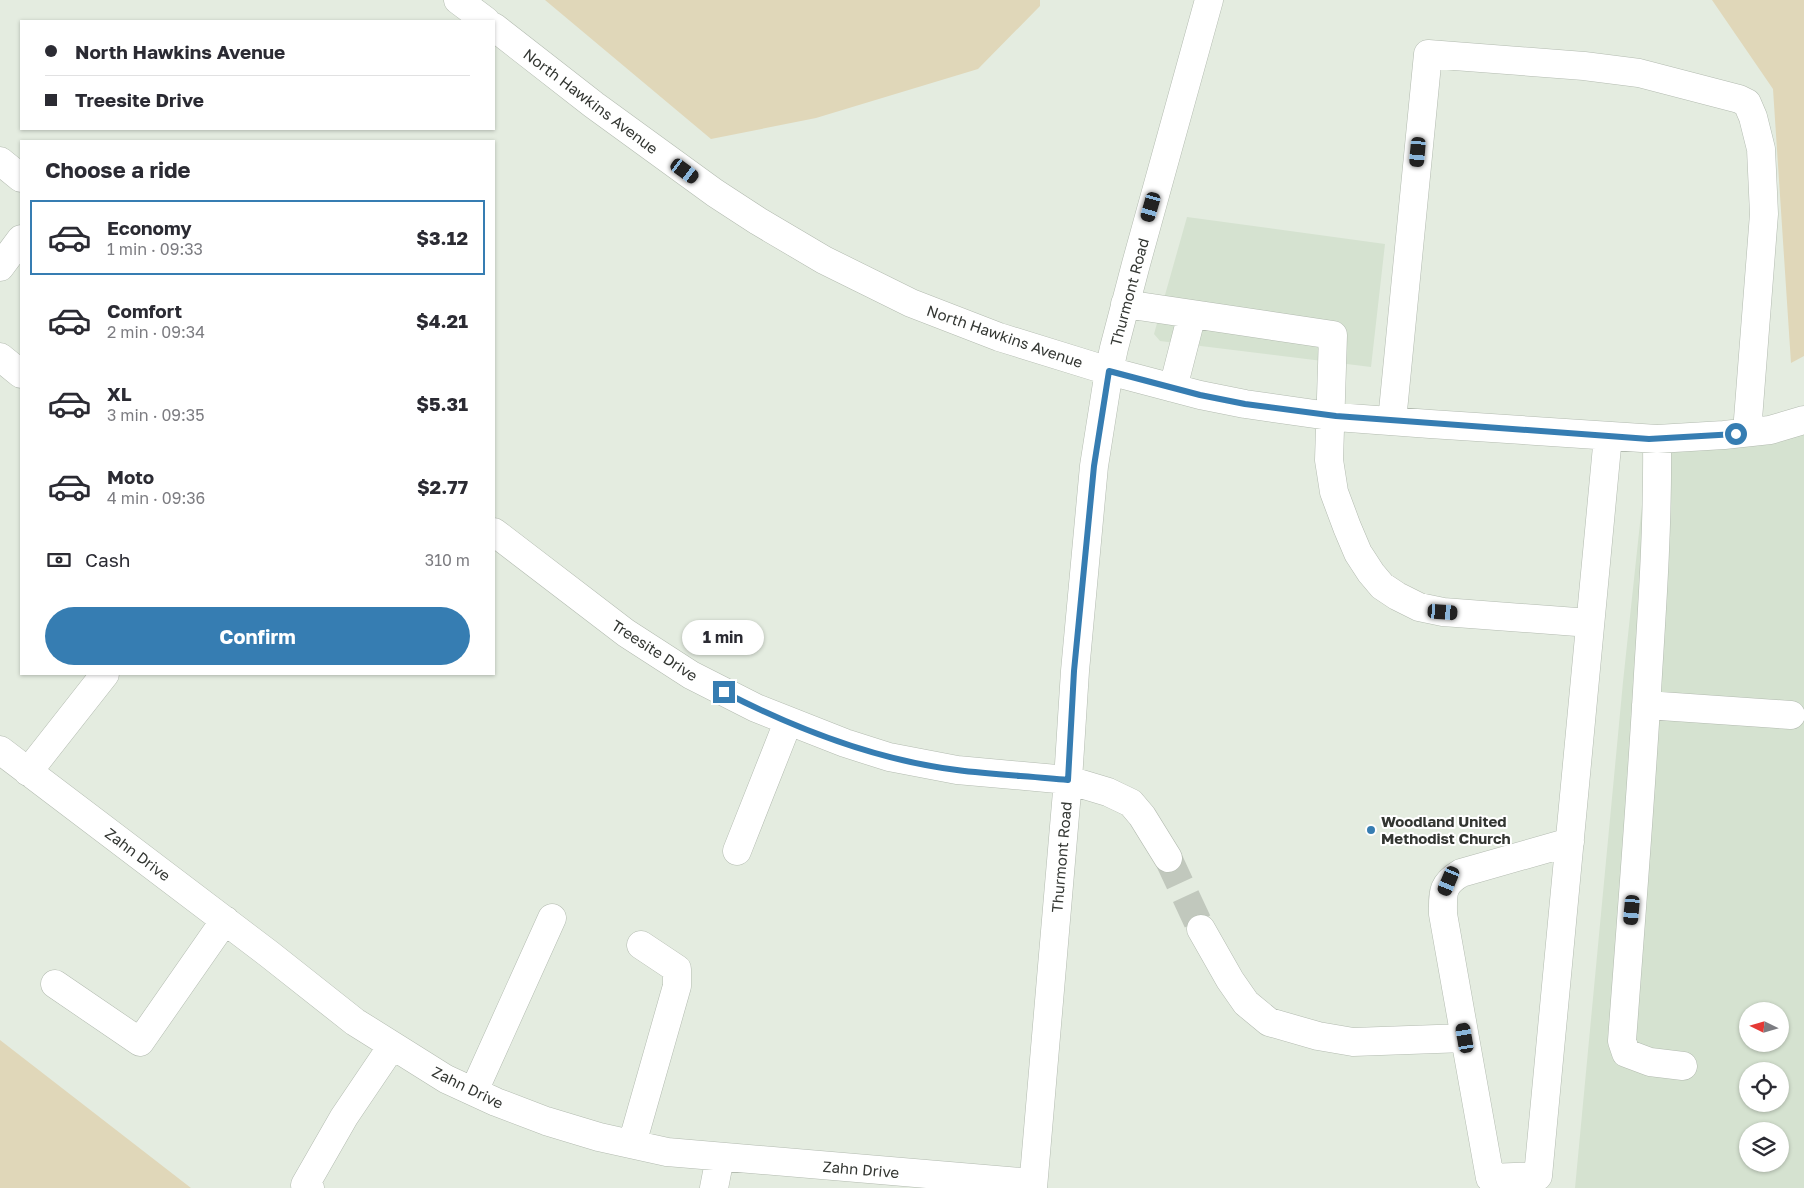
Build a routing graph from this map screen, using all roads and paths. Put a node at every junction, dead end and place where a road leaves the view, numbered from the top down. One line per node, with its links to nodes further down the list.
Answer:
1 (458, 0): 3 (street)
2 (1209, 0): 9 (street, Thurmont Road)
3 (485, 20)
4 (495, 29): 12 (street, North Hawkins Avenue)
5 (0, 161): 6 (street)
6 (20, 177)
7 (20, 240): 8 (street)
8 (0, 267)
9 (1125, 304): 10 (street); 12 (street, Thurmont Road)
10 (1192, 314): 14 (street); 15 (street)
11 (0, 357): 13 (street)
12 (1109, 371): 14 (street, North Hawkins Avenue); 29 (street, Thurmont Road)
13 (20, 373)
14 (1172, 388): 15 (street, North Hawkins Avenue)
15 (1330, 416): 17 (street, North Hawkins Avenue); 22 (street)
16 (1804, 420): 18 (street, North Hawkins Avenue)
17 (1392, 421): 18 (street); 19 (street, North Hawkins Avenue)
18 (1747, 432): 20 (street, North Hawkins Avenue)
19 (1608, 436): 20 (street, North Hawkins Avenue); 22 (street)
20 (1656, 439): 24 (street)
21 (495, 533): 26 (street, Treesite Drive)
22 (1590, 623): 30 (street)
23 (104, 675): 28 (street)
24 (1646, 705): 25 (street); 40 (street)
25 (1791, 715)
26 (788, 722): 29 (street, Treesite Drive); 31 (street)
27 (0, 750): 28 (street, Zahn Drive)
28 (28, 772): 34 (street, Zahn Drive)
29 (1068, 780): 32 (street, Treesite Drive); 45 (street, Thurmont Road)
30 (1570, 842): 38 (street); 38 (street)
31 (737, 851)
32 (1168, 858)
33 (552, 918): 41 (street)
34 (225, 920): 37 (street); 39 (street, Zahn Drive)
35 (1201, 929): 38 (street)
36 (641, 945): 42 (street)
37 (55, 984)
38 (1465, 1038)
39 (392, 1046): 41 (street, Zahn Drive); 46 (street)
40 (1683, 1066)
41 (474, 1092): 42 (street, Zahn Drive)
42 (632, 1144): 43 (street, Zahn Drive)
43 (720, 1156): 44 (street, Zahn Drive); 47 (street)
44 (911, 1180): 45 (street, Zahn Drive)
45 (1033, 1186)
46 (310, 1188)
47 (714, 1188)

